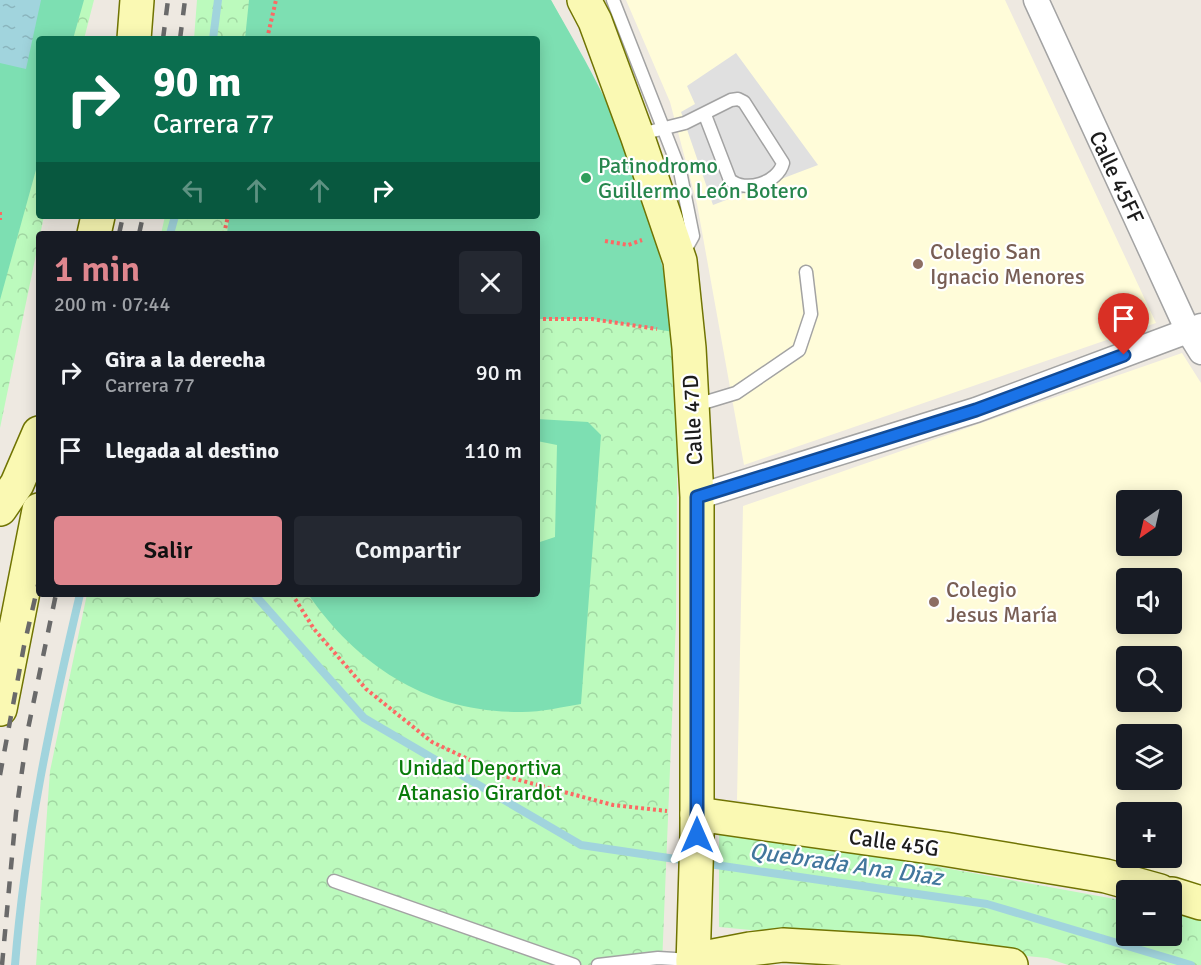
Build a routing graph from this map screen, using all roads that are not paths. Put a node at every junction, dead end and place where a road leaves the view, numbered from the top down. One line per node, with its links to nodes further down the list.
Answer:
1 (137, 0): 5 (main road)
2 (584, 0): 7 (main road, Calle 47D)
3 (613, 0): 7 (lane)
4 (1036, 0): 9 (street, Calle 45FF)
5 (134, 36)
6 (705, 115): 6 (lane); 7 (lane)
7 (650, 131): 11 (main road, Calle 47D)
8 (806, 272): 11 (lane)
9 (1195, 329): 10 (street, Calle 45FF); 13 (street)
10 (1201, 352)
11 (692, 406): 13 (main road, Calle 47D)
12 (36, 440): 14 (main road)
13 (697, 497): 17 (main road, Calle 47D)
14 (0, 509)
15 (36, 525): 16 (main road)
16 (0, 709)
17 (690, 820): 18 (main road, Calle 45G); 22 (main road, Calle 47D)
18 (1120, 880)
19 (334, 881): 23 (lane)
20 (1182, 897): 21 (main road)
21 (1201, 903)
22 (693, 945): 24 (lane); 25 (main road)
23 (574, 965)
24 (598, 965)
25 (1011, 965)

